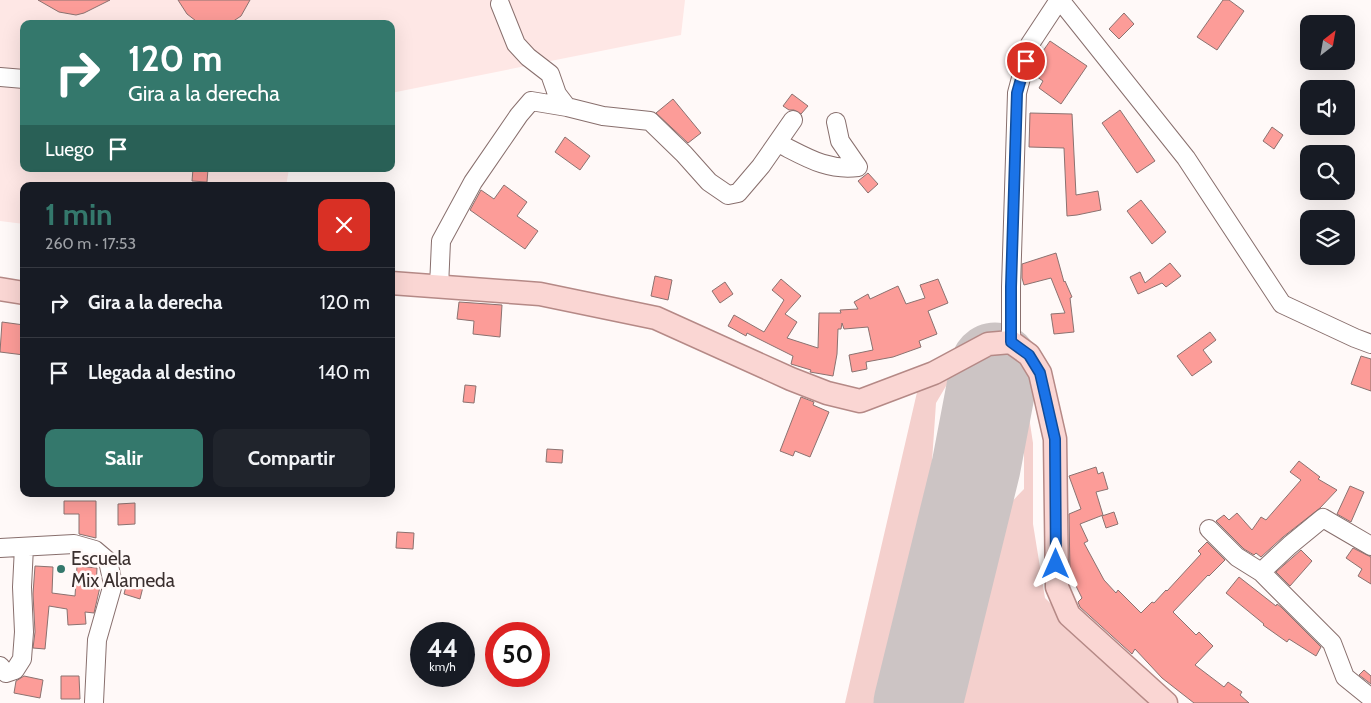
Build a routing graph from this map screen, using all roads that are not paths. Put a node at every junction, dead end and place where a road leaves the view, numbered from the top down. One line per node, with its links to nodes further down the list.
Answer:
1 (1059, 0): 13 (street); 14 (street)
2 (500, 4): 5 (street)
3 (0, 77): 4 (street)
4 (20, 79)
5 (567, 107): 8 (street); 10 (street)
6 (793, 120): 8 (street)
7 (836, 122): 8 (street)
8 (778, 143)
9 (395, 283): 10 (main road)
10 (439, 287): 13 (main road)
11 (0, 289): 12 (main road)
12 (20, 292)
13 (1011, 342): 23 (main road)
14 (1371, 344)
15 (1209, 529): 19 (street)
16 (1371, 546): 19 (street)
17 (24, 547): 18 (street); 20 (street); 22 (street)
18 (0, 548)
19 (1261, 572): 21 (street)
20 (0, 666)
21 (1371, 698)
22 (94, 702)
23 (1166, 703)

